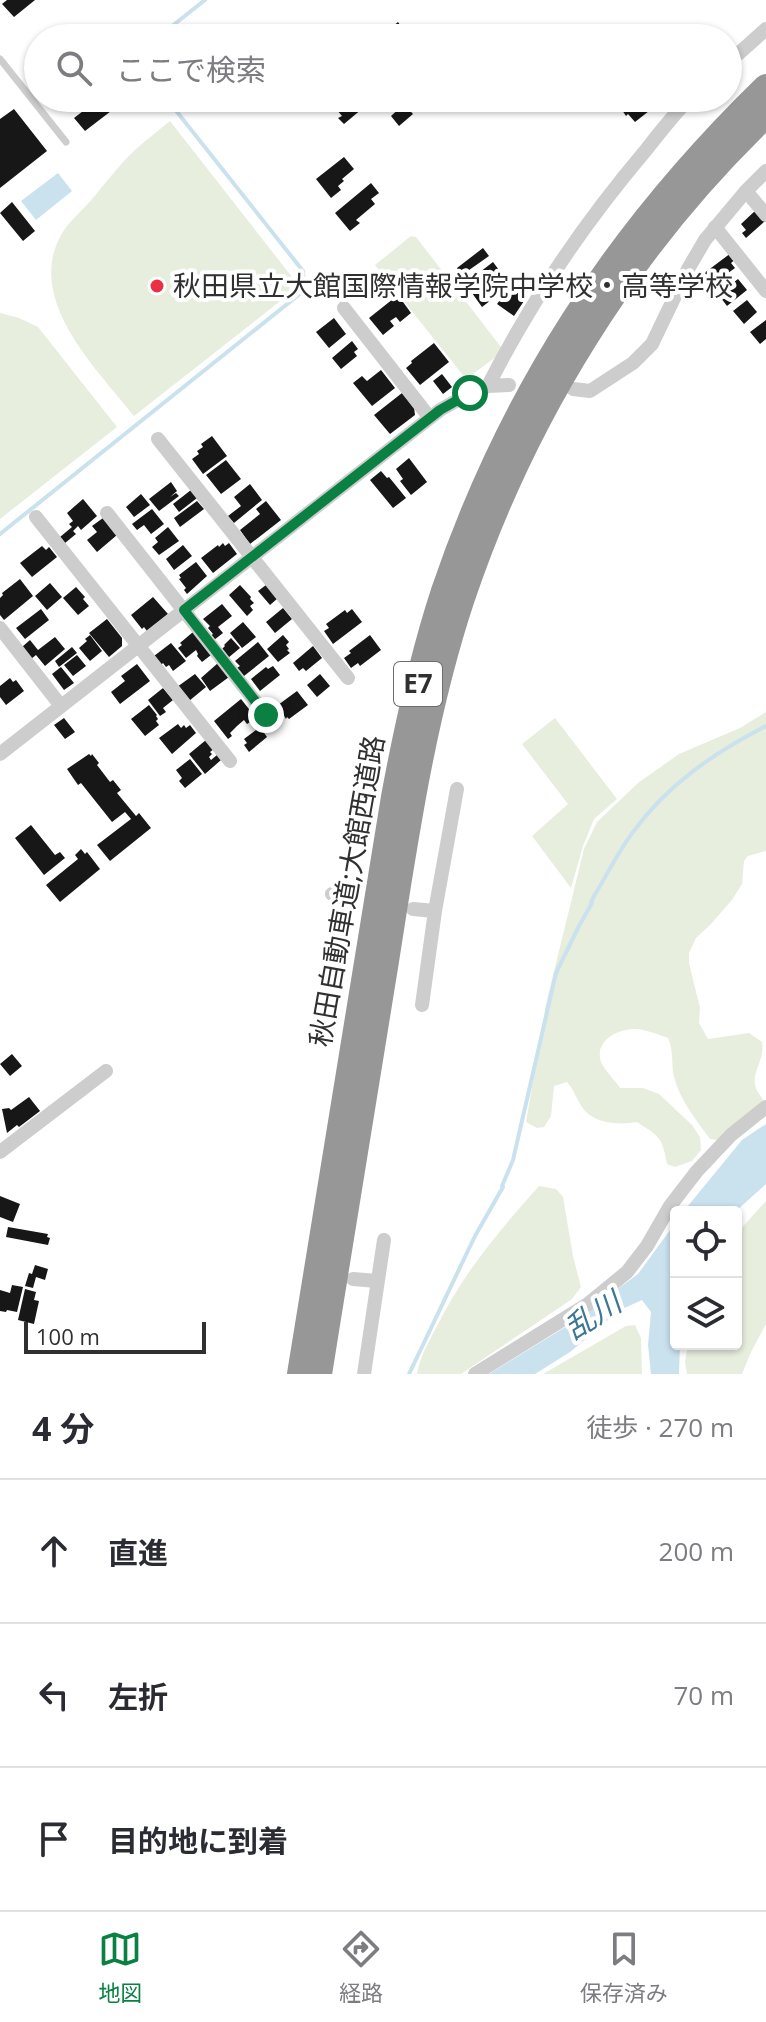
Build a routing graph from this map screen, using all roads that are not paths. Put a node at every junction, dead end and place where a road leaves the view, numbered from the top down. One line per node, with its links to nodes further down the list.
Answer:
1 (766, 29): 2 (street)
2 (742, 50)
3 (2, 65): 5 (lane)
4 (766, 87): 9 (highway, 秋田自動車道;大館西道路 / E7)
5 (24, 91)
6 (41, 112): 11 (lane)
7 (678, 112): 19 (street)
8 (742, 112): 46 (highway, 秋田自動車道;大館西道路 / E7)
9 (742, 112)
10 (766, 115): 47 (highway, 秋田自動車道;大館西道路 / E7)
11 (66, 142)
12 (766, 171): 13 (street)
13 (746, 191): 14 (street); 15 (street)
14 (766, 215)
15 (715, 227): 16 (street); 20 (street)
16 (766, 291)
17 (344, 308): 21 (street)
18 (509, 385): 19 (street)
19 (488, 386): 21 (street)
20 (573, 389)
21 (430, 418): 25 (street)
22 (158, 439): 25 (street)
23 (107, 513): 26 (street)
24 (36, 517): 28 (street)
25 (252, 557): 26 (street); 29 (street)
26 (184, 610): 28 (street); 31 (street)
27 (0, 628): 30 (street)
28 (138, 646): 30 (street); 33 (street)
29 (348, 678)
30 (61, 706): 32 (street)
31 (266, 715)
32 (0, 754)
33 (230, 761)
34 (457, 789): 38 (street)
35 (332, 894): 36 (street)
36 (354, 897)
37 (413, 909): 38 (street)
38 (435, 911): 39 (street)
39 (422, 1005)
40 (106, 1071): 42 (street)
41 (766, 1107): 49 (street)
42 (0, 1152)
43 (384, 1240): 45 (street)
44 (353, 1279): 45 (street)
45 (377, 1281): 48 (street)
46 (300, 1374)
47 (319, 1374)
48 (364, 1374)
49 (475, 1374)

